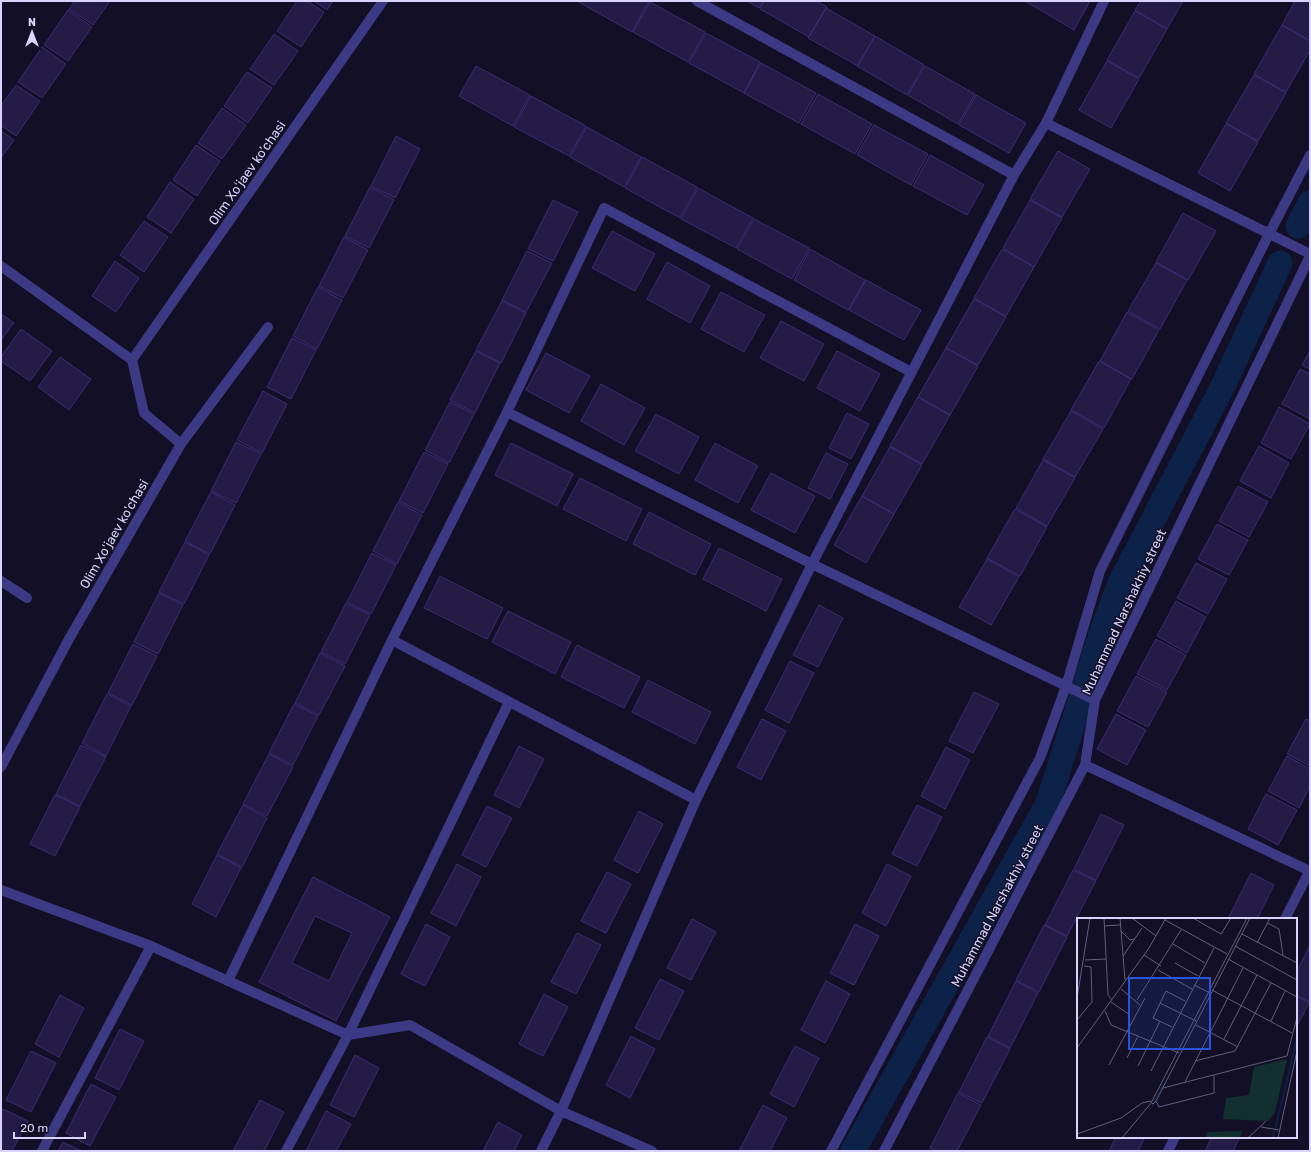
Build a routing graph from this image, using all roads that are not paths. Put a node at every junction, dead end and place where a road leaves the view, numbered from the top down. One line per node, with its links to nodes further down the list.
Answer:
1 (383, 1): 11 (street, Olim Xoʻjaev ko'chasi)
2 (697, 1): 6 (street)
3 (1104, 1): 4 (street)
4 (1046, 123): 6 (street); 7 (street)
5 (1310, 155): 7 (street)
6 (1014, 174): 12 (street)
7 (1269, 234): 8 (street); 19 (street)
8 (1310, 255): 20 (street, Muhammad Narshakhiy street)
9 (1, 266): 11 (street)
10 (268, 327): 14 (street, Olim Xoʻjaev ko'chasi)
11 (132, 360): 14 (street)
12 (911, 372): 13 (street); 15 (street)
13 (507, 412): 15 (street); 18 (street)
14 (181, 444): 23 (street, Olim Xoʻjaev ko'chasi)
15 (812, 564): 19 (street); 24 (street)
16 (1, 581): 17 (street)
17 (27, 598)
18 (392, 640): 21 (street); 29 (street)
19 (1066, 686): 20 (street); 37 (street)
20 (1095, 700): 22 (street, Muhammad Narshakhiy street)
21 (509, 702): 24 (street); 30 (street)
22 (1085, 765): 25 (street); 38 (street, Muhammad Narshakhiy street)
23 (1, 767)
24 (696, 800): 31 (street)
25 (1310, 871): 27 (street)
26 (1, 890): 28 (street)
27 (1286, 918)
28 (150, 946): 29 (street); 33 (street)
29 (228, 981): 30 (street)
30 (348, 1035): 31 (street); 34 (street)
31 (561, 1111): 35 (street); 36 (street)
32 (1174, 1138): 39 (street)
33 (42, 1151)
34 (286, 1151)
35 (541, 1151)
36 (652, 1151)
37 (831, 1151)
38 (884, 1151)
39 (1168, 1151)

